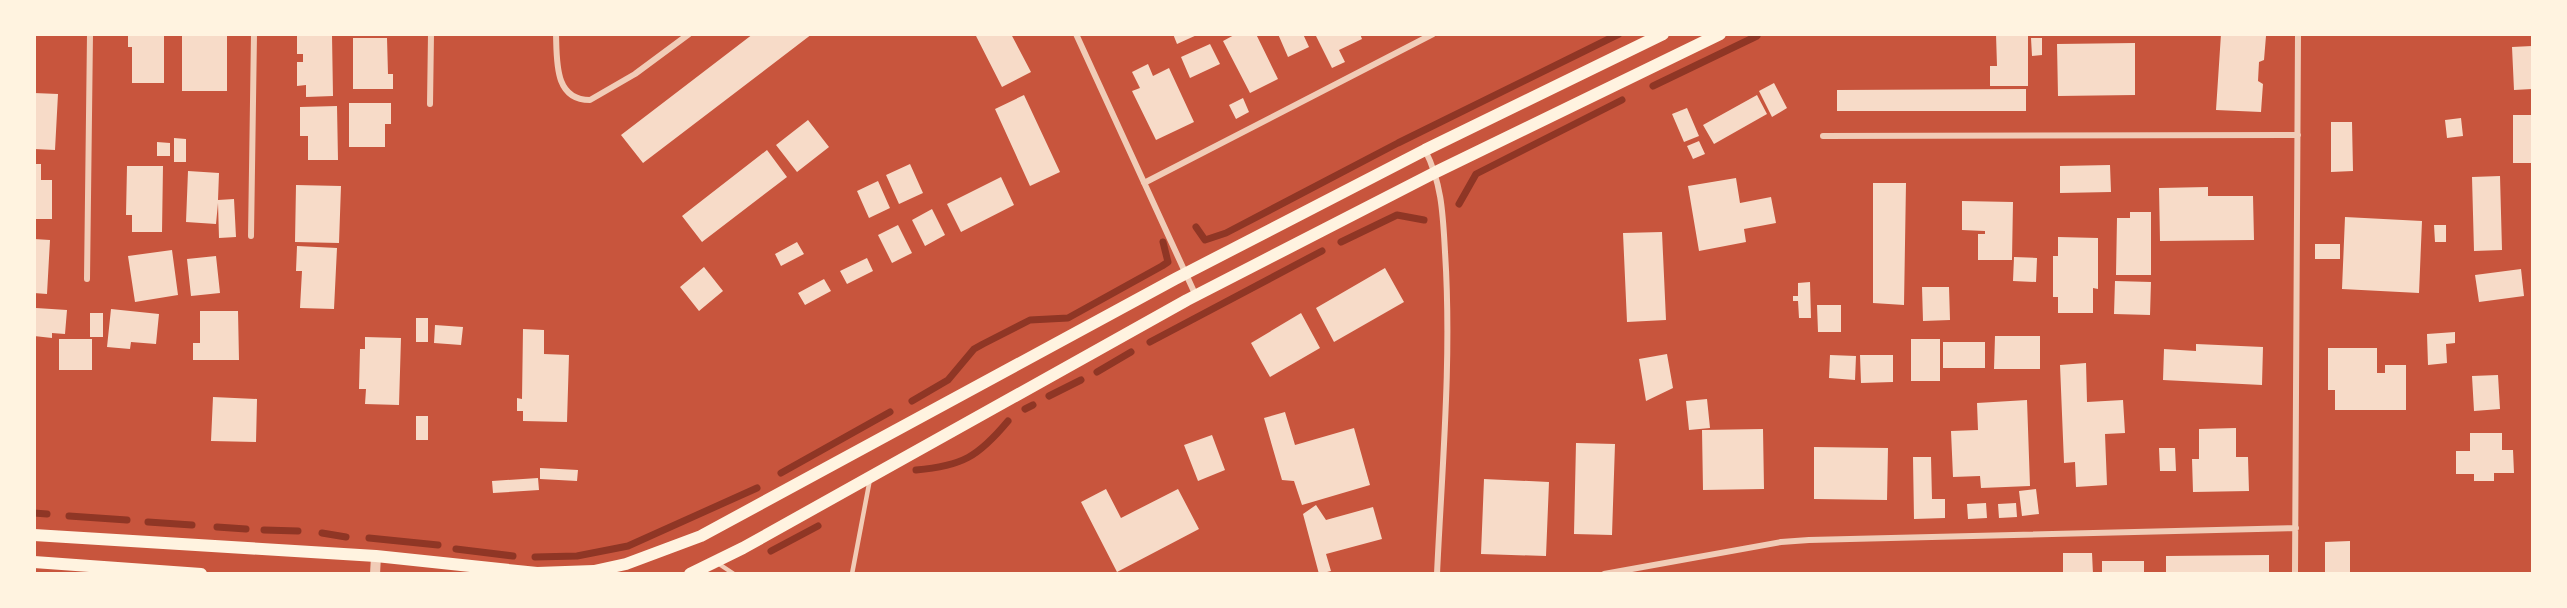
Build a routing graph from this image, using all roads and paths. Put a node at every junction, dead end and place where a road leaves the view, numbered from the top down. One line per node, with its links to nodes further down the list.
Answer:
1 (90, 34): 19 (street)
2 (254, 34): 17 (street)
3 (430, 34): 11 (street)
4 (556, 34): 5 (street)
5 (689, 34)
6 (1076, 34): 16 (street)
7 (1433, 34): 16 (street)
8 (1663, 34): 14 (main road)
9 (1720, 34): 15 (main road)
10 (2298, 34): 12 (street)
11 (430, 104)
12 (2298, 135): 13 (street); 22 (street)
13 (1823, 136)
14 (1425, 150): 15 (street); 18 (main road)
15 (1436, 172): 20 (main road); 32 (street)
16 (1144, 183): 18 (street)
17 (251, 237)
18 (1185, 273): 20 (street); 24 (main road)
19 (87, 279)
20 (1196, 296): 21 (main road)
21 (870, 477): 26 (main road); 31 (lane)
22 (2296, 528): 33 (street); 34 (street)
23 (34, 535): 24 (main road)
24 (376, 556): 28 (street)
25 (34, 561): 27 (main road)
26 (716, 562): 29 (main road); 30 (lane)
27 (201, 573)
28 (375, 573)
29 (690, 573)
30 (734, 573)
31 (852, 573)
32 (1437, 573)
33 (1604, 573)
34 (2295, 573)

